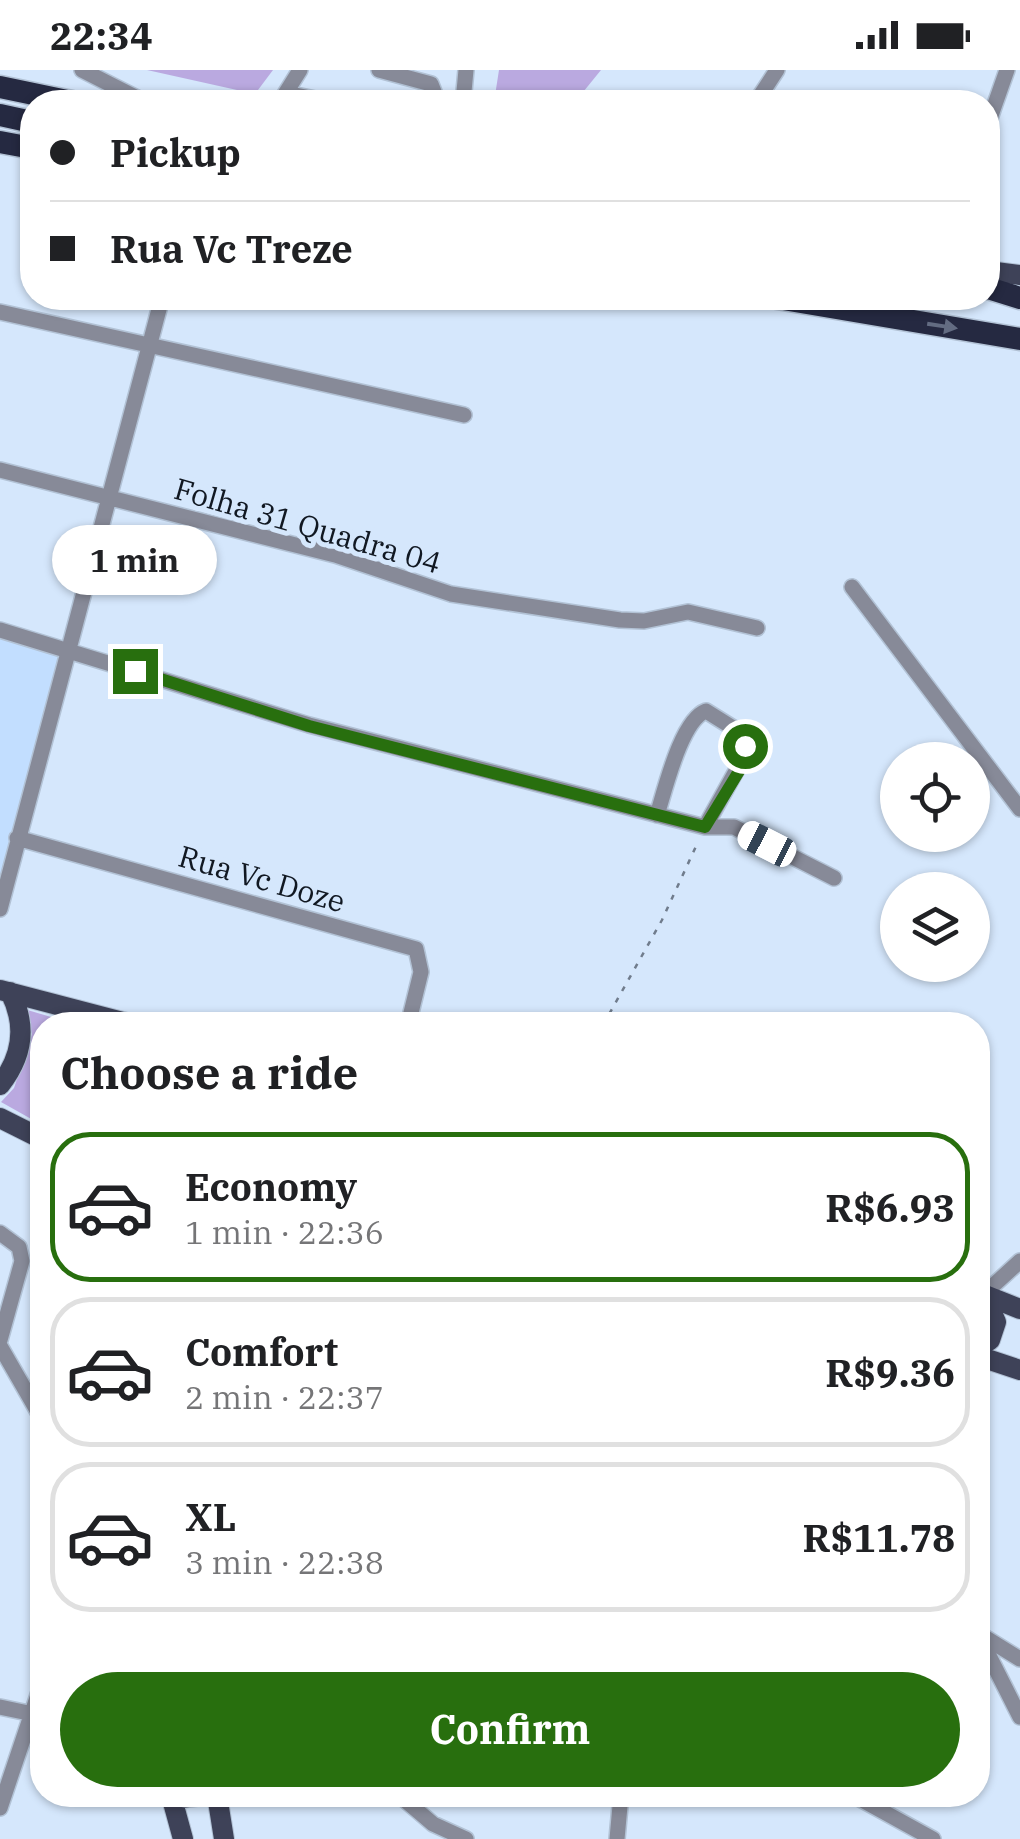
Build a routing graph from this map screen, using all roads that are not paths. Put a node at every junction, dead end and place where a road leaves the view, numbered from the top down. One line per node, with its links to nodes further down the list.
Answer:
1 (82, 70): 3 (street)
2 (379, 70): 4 (street)
3 (121, 90)
4 (433, 90)
5 (159, 310): 9 (street)
6 (873, 310): 8 (highway, one-way to 8)
7 (0, 312): 9 (street)
8 (1020, 339)
9 (150, 344): 10 (street); 12 (street)
10 (464, 415)
11 (0, 470): 12 (street, Folha 31 Quadra 04)
12 (108, 500): 14 (street, Folha 31 Quadra 04); 16 (street)
13 (852, 587): 17 (street)
14 (757, 628)
15 (0, 630): 16 (street)
16 (66, 650): 18 (street); 20 (street)
17 (1020, 809)
18 (656, 815): 19 (street); 19 (street)
19 (705, 827): 21 (street)
20 (17, 838): 22 (street); 25 (street, Rua Vc Doze)
21 (834, 878)
22 (0, 909)
23 (5, 991): 24 (main road); 26 (main road)
24 (83, 1012)
25 (411, 1012)
26 (0, 1085)
27 (0, 1118): 28 (main road)
28 (30, 1134)
29 (0, 1233): 36 (street)
30 (1020, 1261): 31 (street)
31 (990, 1286)
32 (990, 1297): 33 (main road)
33 (1020, 1309)
34 (990, 1310): 35 (main road)
35 (990, 1340)
36 (0, 1343): 39 (street)
37 (990, 1357): 38 (main road)
38 (1020, 1370)
39 (30, 1397)
40 (990, 1641): 42 (street)
41 (990, 1656): 44 (street)
42 (1020, 1659)
43 (0, 1707): 45 (street)
44 (1019, 1710)
45 (30, 1713)
46 (30, 1723): 52 (street)
47 (174, 1807): 53 (main road)
48 (218, 1807): 55 (main road)
49 (414, 1807): 54 (street)
50 (621, 1807): 57 (street)
51 (875, 1807): 58 (street)
52 (0, 1808)
53 (179, 1833)
54 (445, 1835): 56 (street)
55 (224, 1839)
56 (466, 1839)
57 (617, 1839)
58 (933, 1839)

